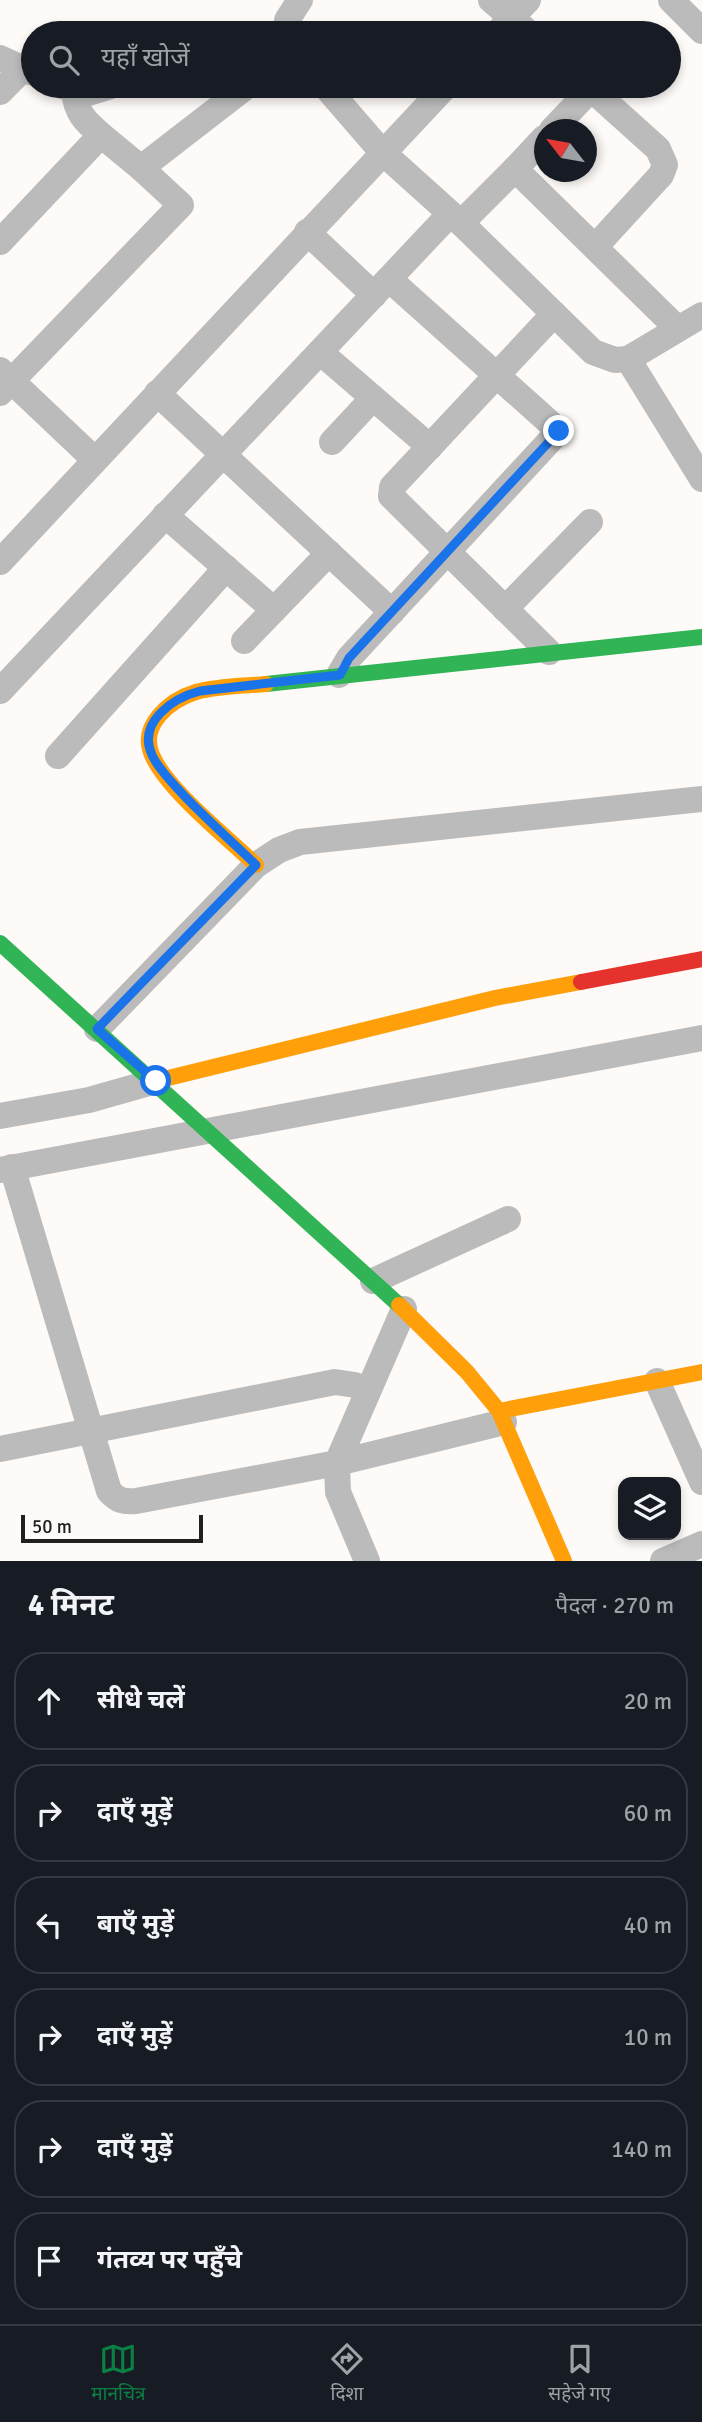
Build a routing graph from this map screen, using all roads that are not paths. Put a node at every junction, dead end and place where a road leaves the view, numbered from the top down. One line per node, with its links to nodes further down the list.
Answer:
1 (300, 0): 4 (street)
2 (491, 0): 5 (street)
3 (681, 3): 6 (street)
4 (288, 21)
5 (517, 21)
6 (702, 31)
7 (19, 67): 8 (street)
8 (0, 92)
9 (72, 98): 16 (street)
10 (232, 98): 19 (street)
11 (335, 98): 18 (street)
12 (434, 98): 18 (street)
13 (580, 98): 15 (street)
14 (601, 98): 24 (street)
15 (561, 119)
16 (101, 135): 19 (street); 23 (street)
17 (534, 149): 20 (street)
18 (382, 152): 21 (street); 22 (street)
19 (141, 169): 32 (street)
20 (515, 169): 21 (street); 24 (street)
21 (456, 218): 25 (street); 26 (street)
22 (307, 232): 25 (street); 33 (street)
23 (0, 242)
24 (595, 247): 28 (street)
25 (382, 287): 29 (street); 31 (street)
26 (554, 314): 30 (street); 31 (street)
27 (702, 315): 28 (street)
28 (678, 329): 30 (street)
29 (320, 352): 34 (street); 37 (street)
30 (628, 359): 39 (street)
31 (497, 376): 36 (street); 43 (street)
32 (4, 381): 38 (street)
33 (157, 393): 37 (street); 38 (street)
34 (373, 398): 35 (street); 36 (street)
35 (332, 442)
36 (430, 447): 43 (street)
37 (224, 453): 40 (street); 42 (street)
38 (95, 460): 44 (street)
39 (702, 479)
40 (166, 515): 45 (street); 53 (street)
41 (590, 522): 46 (street)
42 (329, 553): 47 (street); 48 (street)
43 (446, 553): 46 (street); 48 (street)
44 (0, 562)
45 (226, 568): 47 (street); 54 (street)
46 (505, 609): 51 (street)
47 (274, 610): 50 (street)
48 (392, 612): 52 (street)
49 (702, 637): 51 (street)
50 (244, 641)
51 (549, 652): 52 (street)
52 (340, 675): 56 (street)
53 (0, 691)
54 (58, 756)
55 (702, 799): 56 (street)
56 (256, 865): 59 (street)
57 (0, 943): 59 (street)
58 (702, 960): 61 (street)
59 (97, 1029): 61 (street)
60 (702, 1038): 63 (street)
61 (156, 1081): 62 (street); 63 (street)
62 (0, 1116)
63 (209, 1130): 64 (street); 66 (street)
64 (6, 1169): 72 (street)
65 (508, 1219): 66 (street)
66 (373, 1281): 67 (street)
67 (404, 1309): 70 (street); 71 (street)
68 (702, 1372): 69 (street)
69 (657, 1381): 71 (street); 75 (street)
70 (368, 1391): 72 (street); 74 (street)
71 (501, 1416): 74 (street); 78 (street)
72 (90, 1431): 73 (street); 74 (street)
73 (0, 1449)
74 (337, 1463): 77 (street)
75 (702, 1482)
76 (702, 1544): 79 (street)
77 (367, 1561)
78 (564, 1561)
79 (663, 1561)

